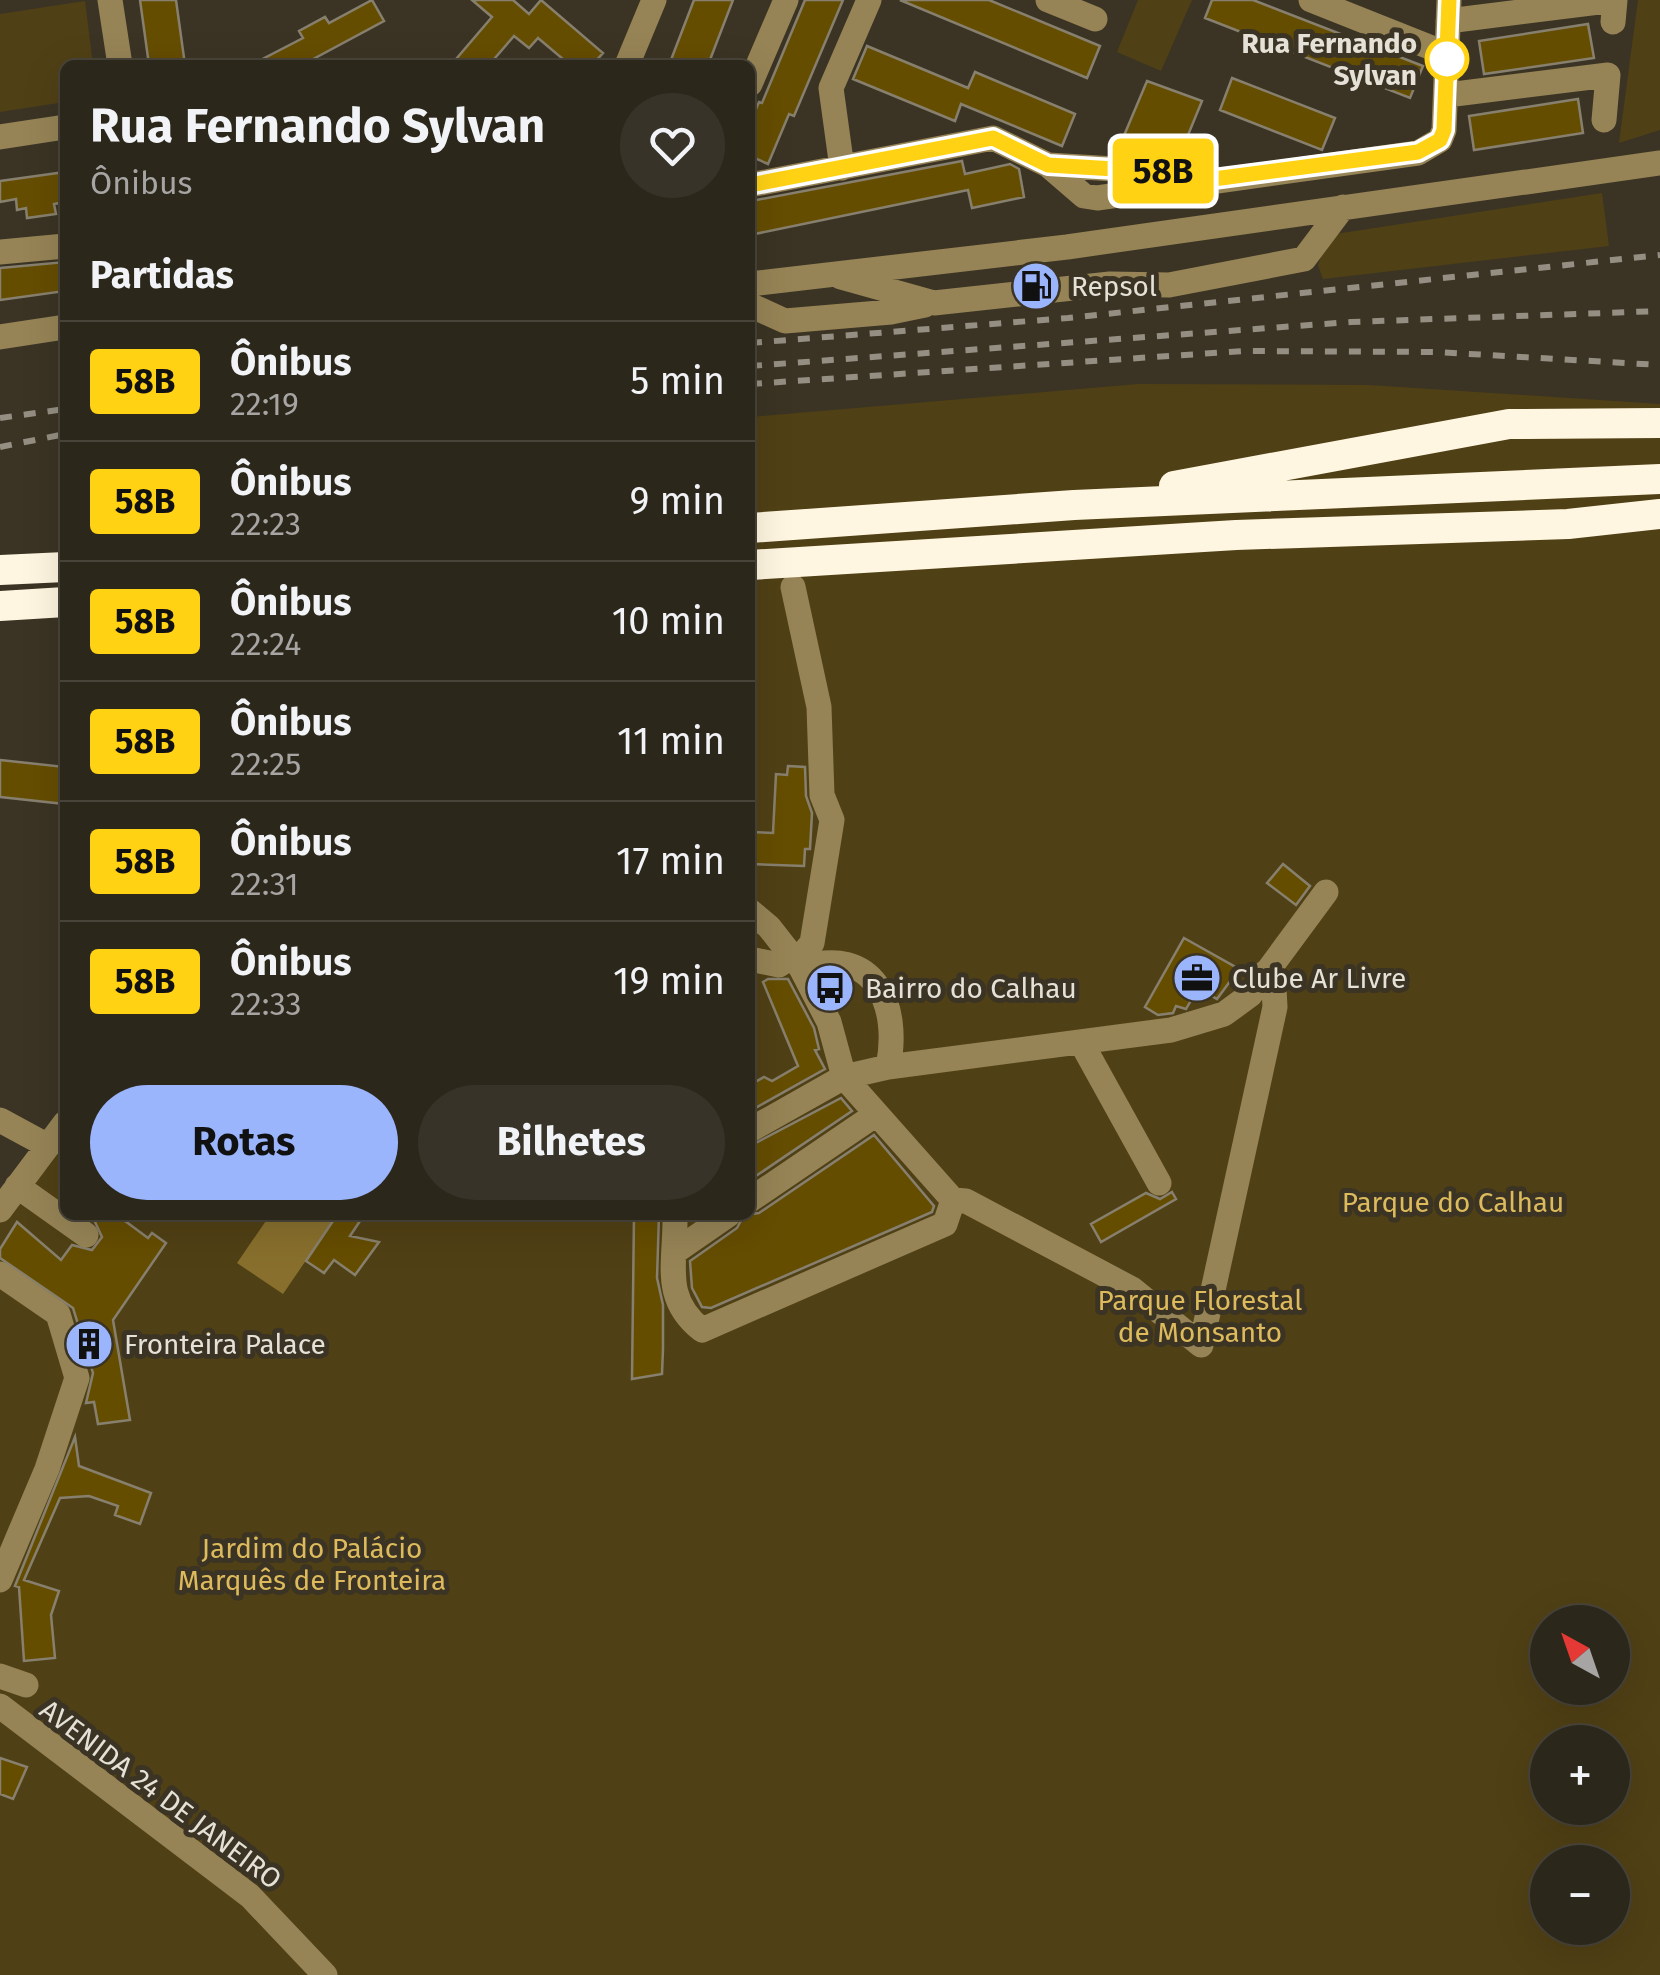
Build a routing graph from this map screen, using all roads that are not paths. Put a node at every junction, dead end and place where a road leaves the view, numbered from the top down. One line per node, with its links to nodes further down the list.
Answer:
1 (110, 0): 11 (street)
2 (654, 0): 12 (street)
3 (786, 0): 13 (street)
4 (869, 0): 19 (street)
5 (1048, 0): 8 (street)
6 (1311, 0): 10 (street)
7 (1449, 11): 9 (street); 10 (street)
8 (1094, 19)
9 (1613, 22)
10 (1448, 54): 14 (street)
11 (119, 60)
12 (629, 60)
13 (755, 72)
14 (1446, 95): 15 (street); 19 (street)
15 (1604, 120)
16 (60, 128): 17 (street)
17 (0, 136)
18 (1660, 163): 21 (street)
19 (842, 168): 20 (street)
20 (755, 184)
21 (1343, 208): 24 (street); 26 (street)
22 (60, 246): 23 (street)
23 (0, 252)
24 (833, 274): 25 (street); 26 (street)
25 (755, 283)
26 (934, 303): 27 (street)
27 (755, 307)
28 (60, 328): 29 (street)
29 (0, 337)
30 (1660, 422): 32 (highway)
31 (1660, 479): 32 (highway)
32 (1074, 505): 34 (highway)
33 (1660, 514): 35 (highway)
34 (755, 528)
35 (755, 565)
36 (60, 567): 37 (highway)
37 (0, 570)
38 (793, 587): 44 (street)
39 (60, 602): 40 (highway)
40 (0, 606)
41 (1326, 892): 45 (street)
42 (755, 915): 44 (street)
43 (755, 961): 44 (street)
44 (796, 962): 47 (street); 48 (street)
45 (1266, 972): 46 (street); 57 (street)
46 (1081, 1042): 47 (street); 54 (street)
47 (888, 1067): 48 (street)
48 (844, 1077): 49 (street); 51 (street)
49 (875, 1115): 56 (street); 57 (street)
50 (0, 1120): 53 (street)
51 (755, 1127)
52 (60, 1130): 53 (street)
53 (48, 1146): 55 (street)
54 (1159, 1182)
55 (18, 1186): 58 (street); 59 (street)
56 (755, 1197)
57 (953, 1200): 64 (street)
58 (0, 1210)
59 (60, 1216)
60 (65, 1220): 63 (street)
61 (675, 1220): 64 (street)
62 (721, 1220): 64 (street)
63 (86, 1235)
64 (676, 1251)
65 (0, 1274): 66 (street)
66 (0, 1580)
67 (0, 1676): 68 (street)
68 (26, 1684)
69 (0, 1706): 70 (street, AVENIDA 24 DE JANEIRO)
70 (325, 1975)

